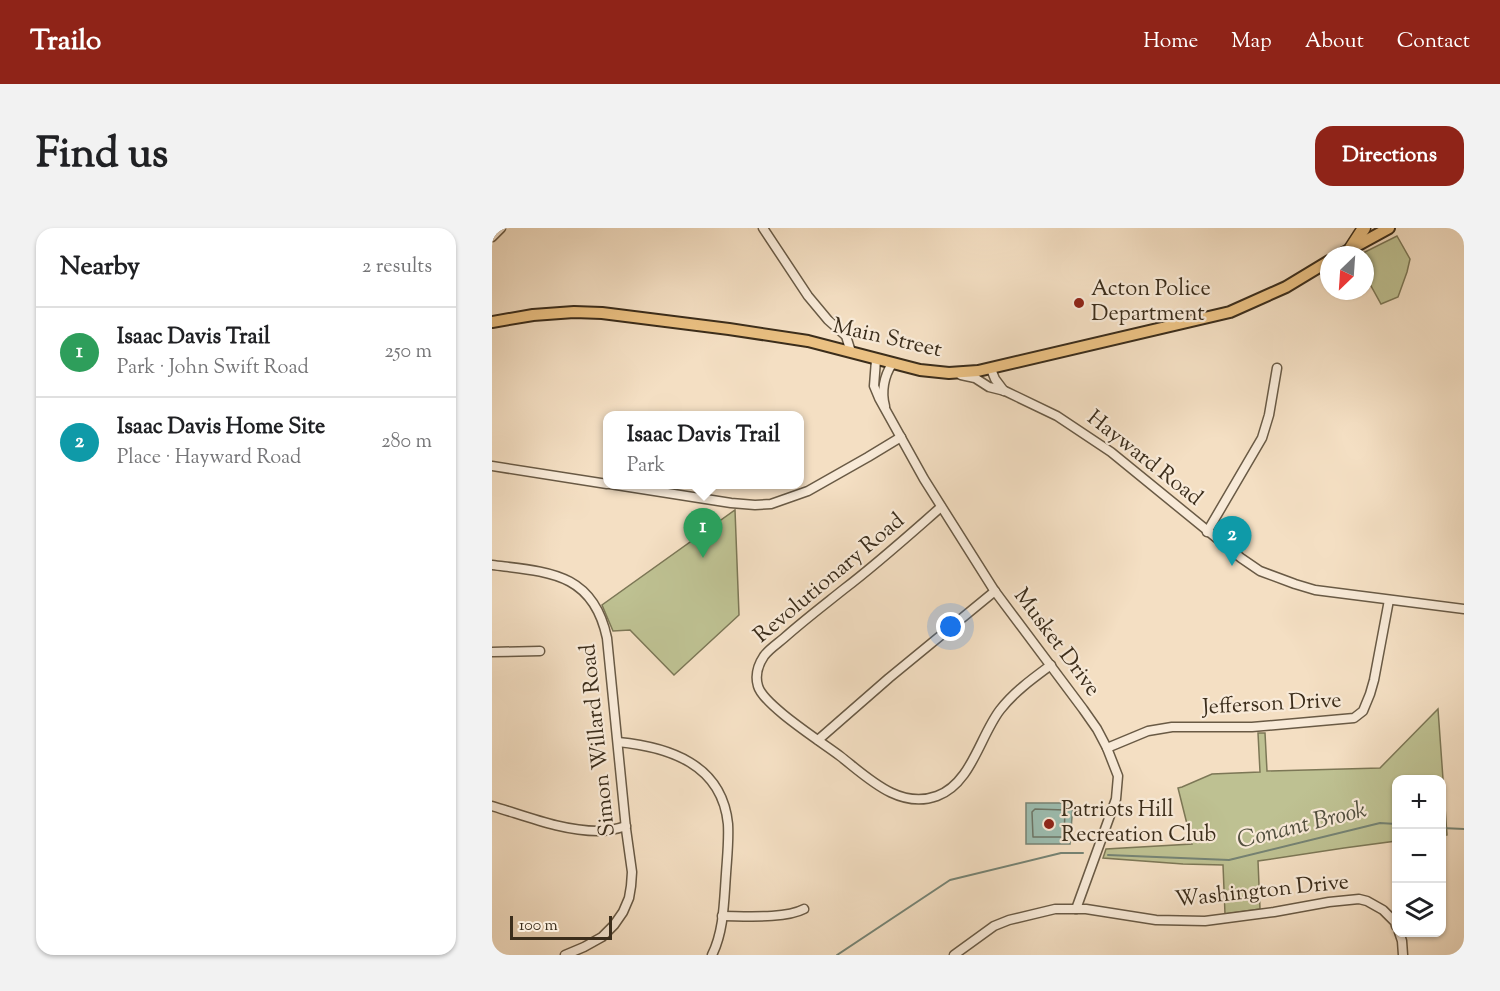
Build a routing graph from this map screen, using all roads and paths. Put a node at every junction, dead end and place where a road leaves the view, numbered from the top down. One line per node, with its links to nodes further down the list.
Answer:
1 (501, 228): 5 (street)
2 (763, 228): 10 (street)
3 (1364, 228): 6 (highway)
4 (1389, 228): 7 (main road)
5 (492, 237)
6 (1353, 246)
7 (1356, 246)
8 (1320, 266): 14 (main road, Main Street)
9 (492, 322): 10 (main road, Main Street)
10 (851, 352): 11 (main road, Main Street)
11 (876, 360): 12 (main road, Main Street); 18 (street, Musket Drive)
12 (892, 364): 15 (main road, Main Street); 18 (street, Musket Drive)
13 (1277, 368): 24 (street)
14 (986, 370): 15 (main road, Main Street); 16 (street); 17 (street)
15 (949, 373): 16 (street, Hayward Road)
16 (985, 384): 17 (street, Hayward Road)
17 (1005, 392): 24 (street, Hayward Road)
18 (888, 416): 19 (street, Musket Drive)
19 (900, 437): 22 (street); 23 (street, Musket Drive)
20 (492, 466): 21 (street)
21 (603, 483)
22 (640, 489)
23 (941, 507): 26 (street, Musket Drive); 32 (street, Revolutionary Road)
24 (1207, 532): 27 (street, Hayward Road)
25 (492, 565): 33 (street, Simon Willard Road)
26 (995, 591): 31 (street, Musket Drive); 32 (street)
27 (1389, 600): 28 (street, Hayward Road); 34 (street, Jefferson Drive)
28 (1464, 609)
29 (540, 651): 30 (street)
30 (492, 652)
31 (1051, 665): 32 (street, Revolutionary Road); 34 (street, Musket Drive)
32 (818, 740)
33 (618, 742): 36 (street, Simon Willard Road); 39 (street)
34 (1107, 748): 38 (street, Musket Drive)
35 (492, 806): 36 (street)
36 (626, 826): 42 (street, Simon Willard Road)
37 (804, 909): 39 (street)
38 (1076, 909): 40 (street, Washington Drive); 44 (street, Washington Drive)
39 (722, 916): 43 (street)
40 (1392, 919)
41 (1400, 937): 45 (street)
42 (565, 955)
43 (712, 955)
44 (954, 955)
45 (1403, 955)

